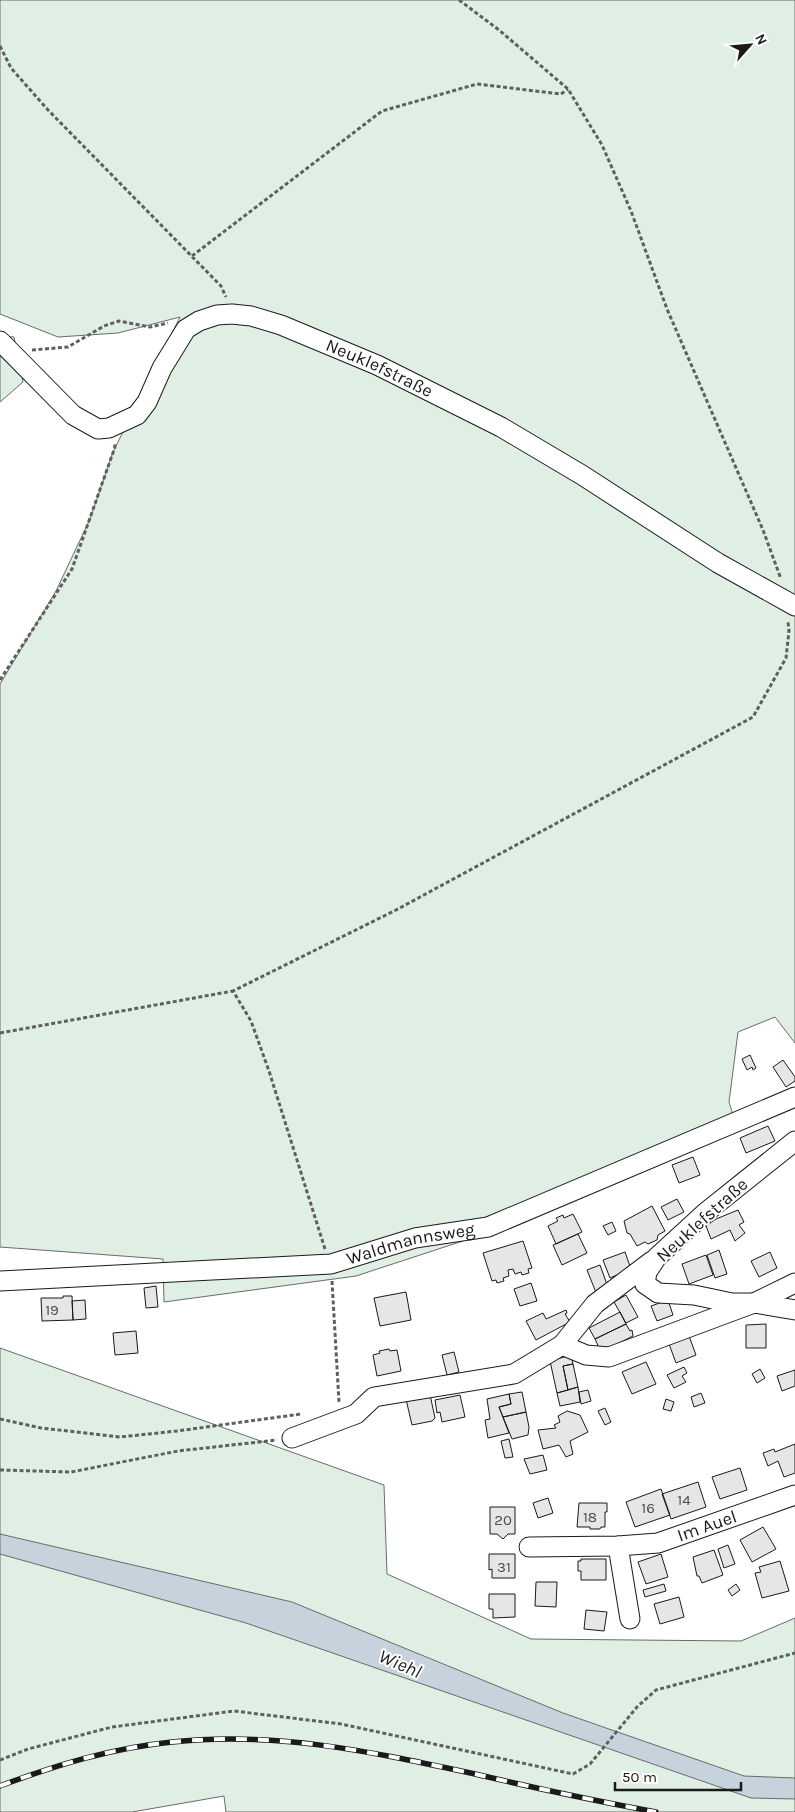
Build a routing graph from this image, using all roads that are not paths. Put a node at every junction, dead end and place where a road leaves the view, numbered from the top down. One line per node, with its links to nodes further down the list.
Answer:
1 (6, 347): 2 (street, Neuklefstraße)
2 (790, 604)
3 (795, 1097): 6 (street, Waldmannsweg)
4 (795, 1141): 5 (street, Neuklefstraße)
5 (657, 1257): 8 (street, Neuklefstraße); 10 (street)
6 (0, 1281)
7 (795, 1283): 8 (street)
8 (754, 1303): 9 (street, Neuklefstraße); 10 (street)
9 (795, 1310)
10 (562, 1345): 11 (street)
11 (292, 1438)
12 (795, 1495): 13 (street, Im Auel)
13 (618, 1546): 14 (street, Im Auel); 15 (street)
14 (529, 1548)
15 (630, 1619)

